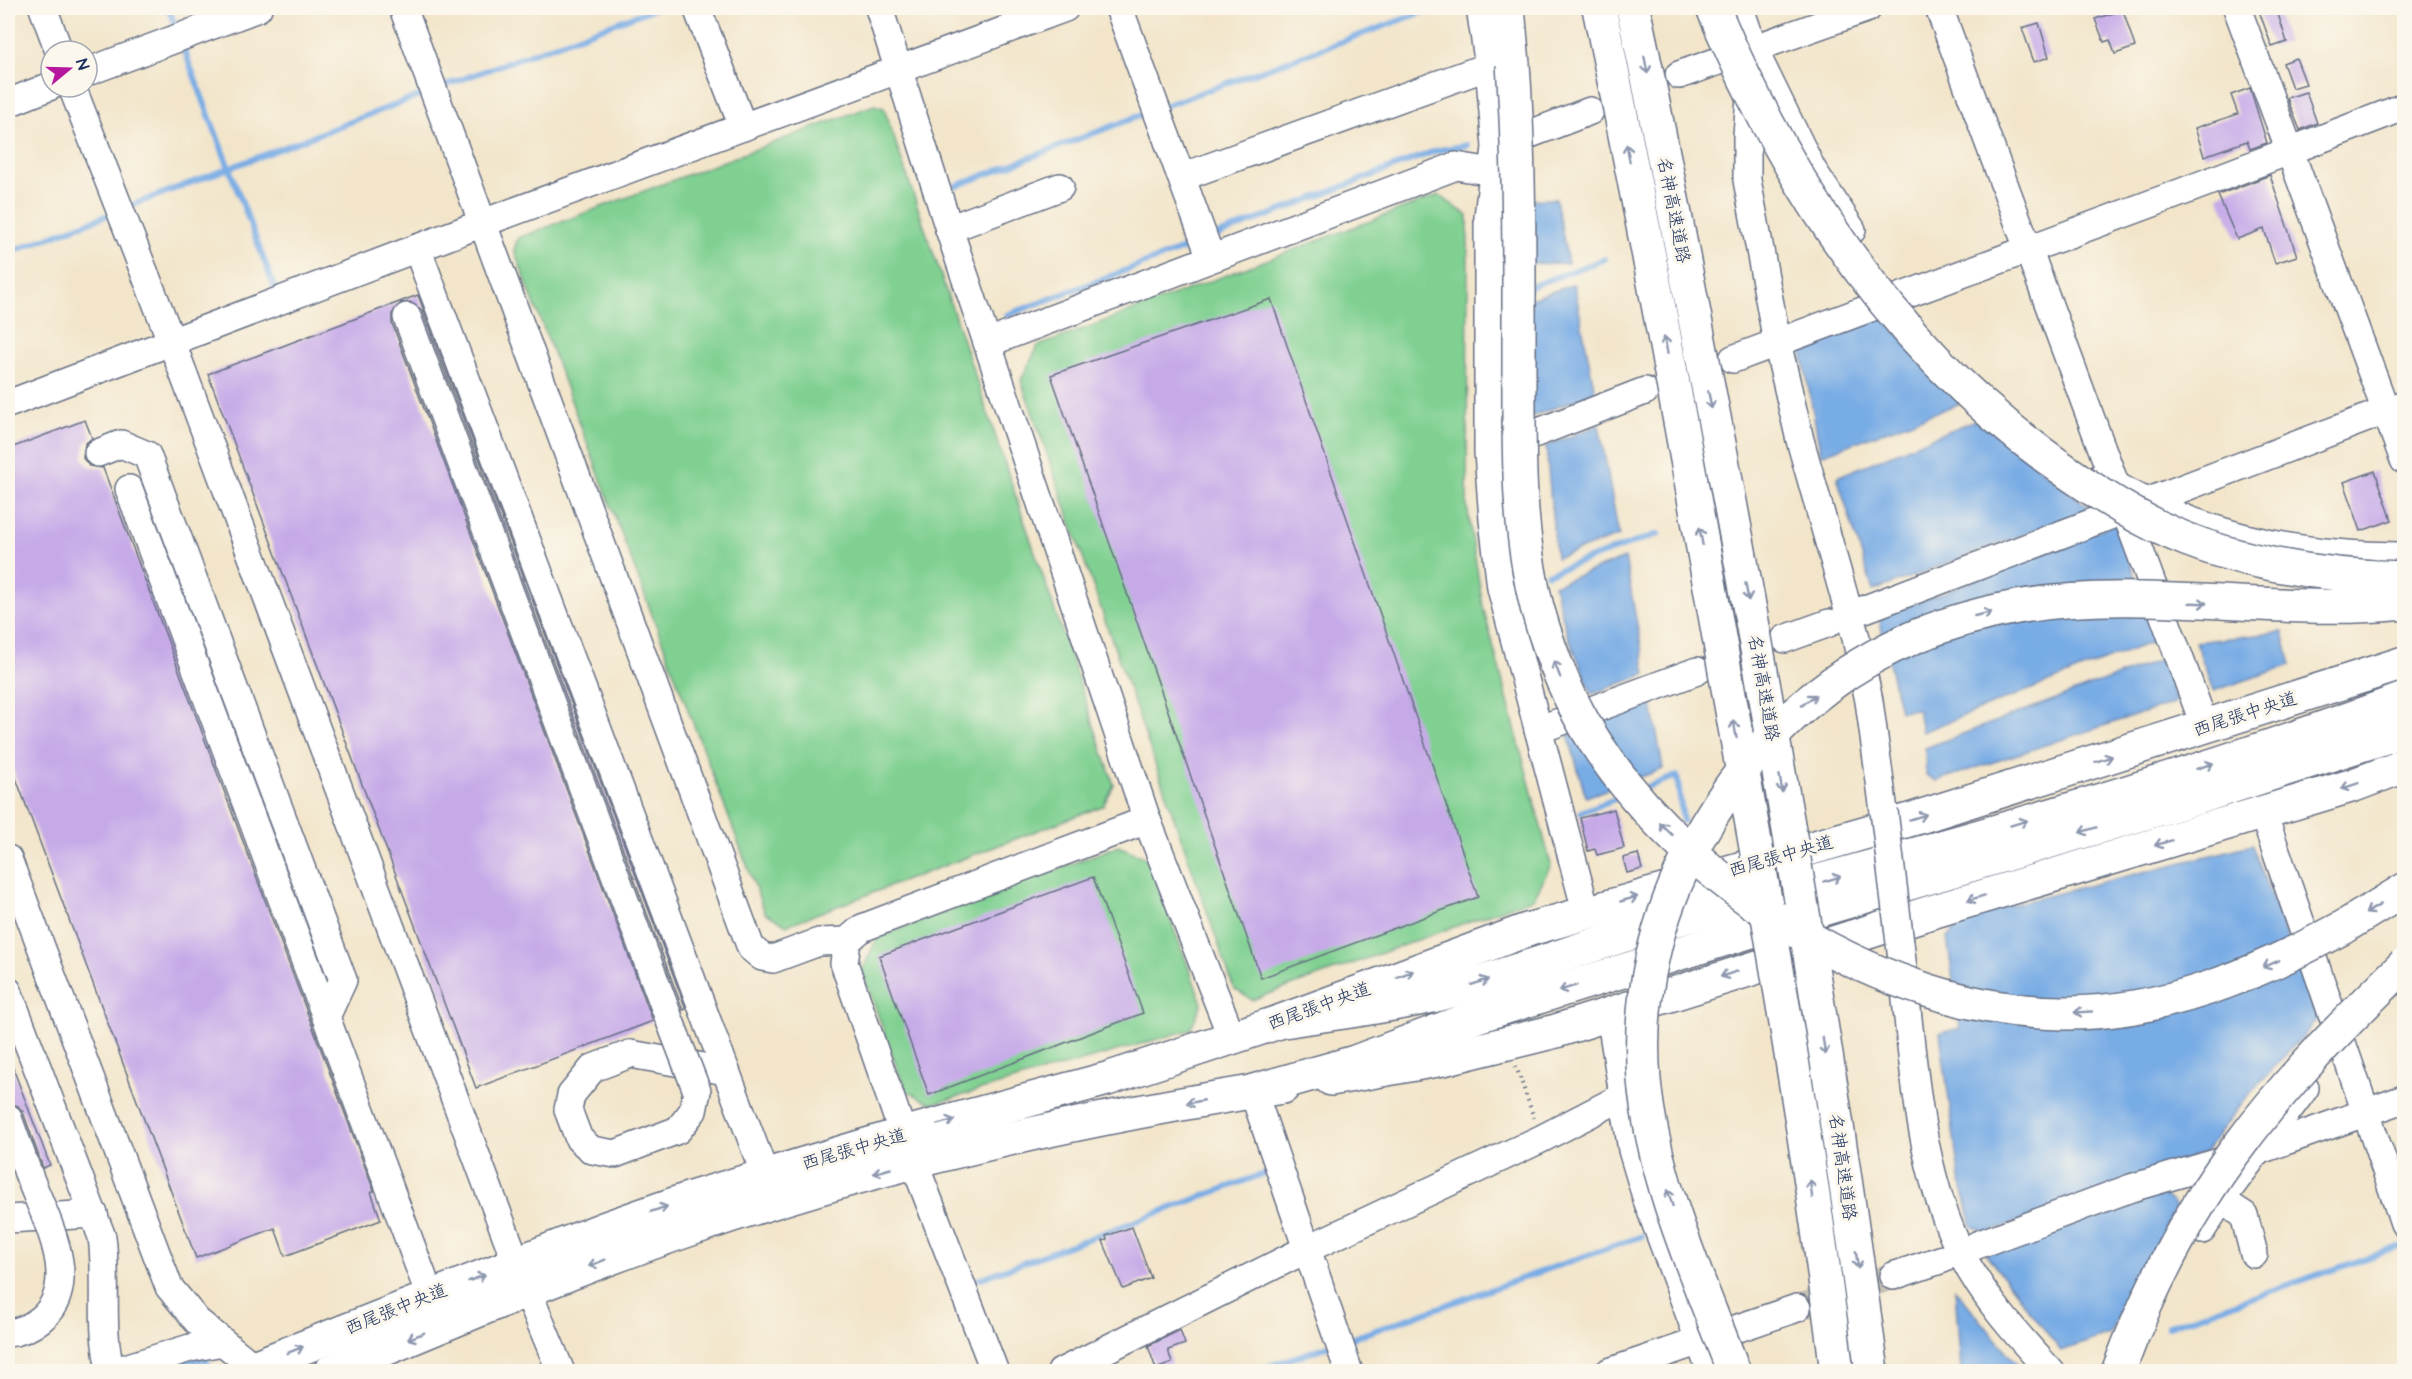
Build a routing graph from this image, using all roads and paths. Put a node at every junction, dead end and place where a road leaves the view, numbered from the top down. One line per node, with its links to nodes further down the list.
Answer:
1 (43, 8): 17 (street)
2 (258, 8): 20 (street)
3 (403, 8): 33 (street)
4 (697, 8): 28 (street)
5 (879, 8): 21 (street)
6 (1065, 8): 21 (street)
7 (1119, 8): 31 (street)
8 (1480, 8): 19 (street)
9 (1508, 8): 68 (main road, one-way to 9, bridge)
10 (1599, 8): 115 (main road, 名神高速道路, one-way to 10, bridge)
11 (1633, 8): 116 (main road, 名神高速道路, one-way to 116, bridge)
12 (1713, 8): 53 (main road, bridge)
13 (1740, 8): 18 (street)
14 (1868, 8): 18 (street)
15 (1939, 8): 36 (street)
16 (2237, 8): 29 (street)
17 (55, 39)
18 (1754, 50): 22 (street); 38 (street); 40 (street)
19 (1489, 66): 30 (street); 31 (street)
20 (99, 68)
21 (898, 70): 28 (street); 34 (street)
22 (1679, 75)
23 (39, 91): 25 (street)
24 (77, 99): 41 (street)
25 (8, 103)
26 (2404, 106): 29 (street)
27 (1590, 111): 30 (street)
28 (743, 127): 33 (street)
29 (2290, 150): 36 (street); 46 (street)
30 (1495, 159): 37 (street); 47 (street)
31 (1182, 177): 37 (street)
32 (1060, 187): 34 (street)
33 (483, 223): 35 (street); 70 (street)
34 (949, 229): 42 (street)
35 (417, 248): 41 (street); 80 (street)
36 (2028, 249): 38 (street); 51 (street)
37 (1211, 258): 42 (street)
38 (1889, 300): 40 (street); 51 (street)
39 (407, 317): 80 (street, bridge)
40 (1777, 342): 43 (street); 117 (street, bridge)
41 (171, 343): 45 (street); 98 (street)
42 (987, 343): 66 (street)
43 (1733, 359)
44 (1645, 391): 47 (street)
45 (8, 404)
46 (2395, 407): 49 (street); 51 (street)
47 (1488, 452): 62 (street)
48 (98, 453): 75 (street)
49 (2404, 460)
50 (129, 489): 75 (street)
51 (2128, 503): 52 (street); 55 (street); 61 (street)
52 (2404, 556)
53 (2404, 578)
54 (2404, 603): 114 (main road, one-way to 54, bridge)
55 (1865, 609)
56 (1829, 623): 57 (street)
57 (1785, 639)
58 (2404, 663): 61 (main road, 西尾張中央道)
59 (1697, 671): 62 (street)
60 (2404, 699): 76 (main road, one-way to 60)
61 (2205, 727): 69 (main road, 西尾張中央道, one-way to 61)
62 (1538, 730): 69 (street)
63 (2404, 731): 81 (main road, one-way to 81)
64 (2404, 766): 65 (main road, 西尾張中央道, one-way to 65)
65 (2263, 813): 74 (main road, 西尾張中央道, one-way to 74); 79 (street)
66 (1147, 820): 70 (street); 77 (street)
67 (8, 859): 104 (street)
68 (2404, 890)
69 (1586, 912): 76 (main road, 西尾張中央道, one-way to 69)
70 (848, 941): 87 (street)
71 (2404, 965): 118 (main road, bridge)
72 (2404, 987): 79 (street)
73 (8, 991): 91 (street)
74 (1610, 1014): 78 (main road, 西尾張中央道); 82 (street)
75 (326, 1017): 100 (street)
76 (1279, 1022): 77 (main road, 西尾張中央道)
77 (1232, 1038): 87 (main road, 西尾張中央道, one-way to 77)
78 (1509, 1044): 81 (main road, 西尾張中央道); 86 (path)
79 (2343, 1045): 84 (street); 88 (street)
80 (726, 1071): 89 (street)
81 (1253, 1091): 87 (main road, 西尾張中央道, one-way to 87); 95 (street)
82 (1624, 1096): 86 (street); 103 (street)
83 (2404, 1099): 84 (street)
84 (2366, 1112): 88 (street); 93 (street)
85 (8, 1118): 102 (street, bridge)
86 (1541, 1139): 95 (street)
87 (908, 1148): 89 (main road, 西尾張中央道); 98 (main road, 西尾張中央道, one-way to 98); 109 (street)
88 (2257, 1151): 90 (street); 94 (street)
89 (765, 1175): 98 (main road, 西尾張中央道, one-way to 89)
90 (2221, 1200): 96 (street); 119 (street)
91 (94, 1214): 92 (street); 105 (street)
92 (8, 1220)
93 (2404, 1223)
94 (1977, 1245)
95 (1307, 1249): 110 (street); 111 (street)
96 (2254, 1254)
97 (1943, 1259): 99 (street)
98 (521, 1276): 100 (main road, 西尾張中央道, one-way to 98); 107 (main road, 西尾張中央道, one-way to 107); 108 (street)
99 (1893, 1276)
100 (430, 1296): 106 (main road, 西尾張中央道, one-way to 100)
101 (1797, 1308): 103 (street)
102 (8, 1333)
103 (1700, 1341): 112 (street); 113 (street)
104 (223, 1342): 105 (street); 106 (street)
105 (111, 1369)
106 (252, 1370)
107 (330, 1371)
108 (561, 1371)
109 (996, 1371)
110 (1061, 1371)
111 (1349, 1371)
112 (1609, 1371)
113 (1711, 1371)
114 (1734, 1371)
115 (1837, 1371)
116 (1872, 1371)
117 (2051, 1371)
118 (2118, 1371)
119 (2133, 1371)

